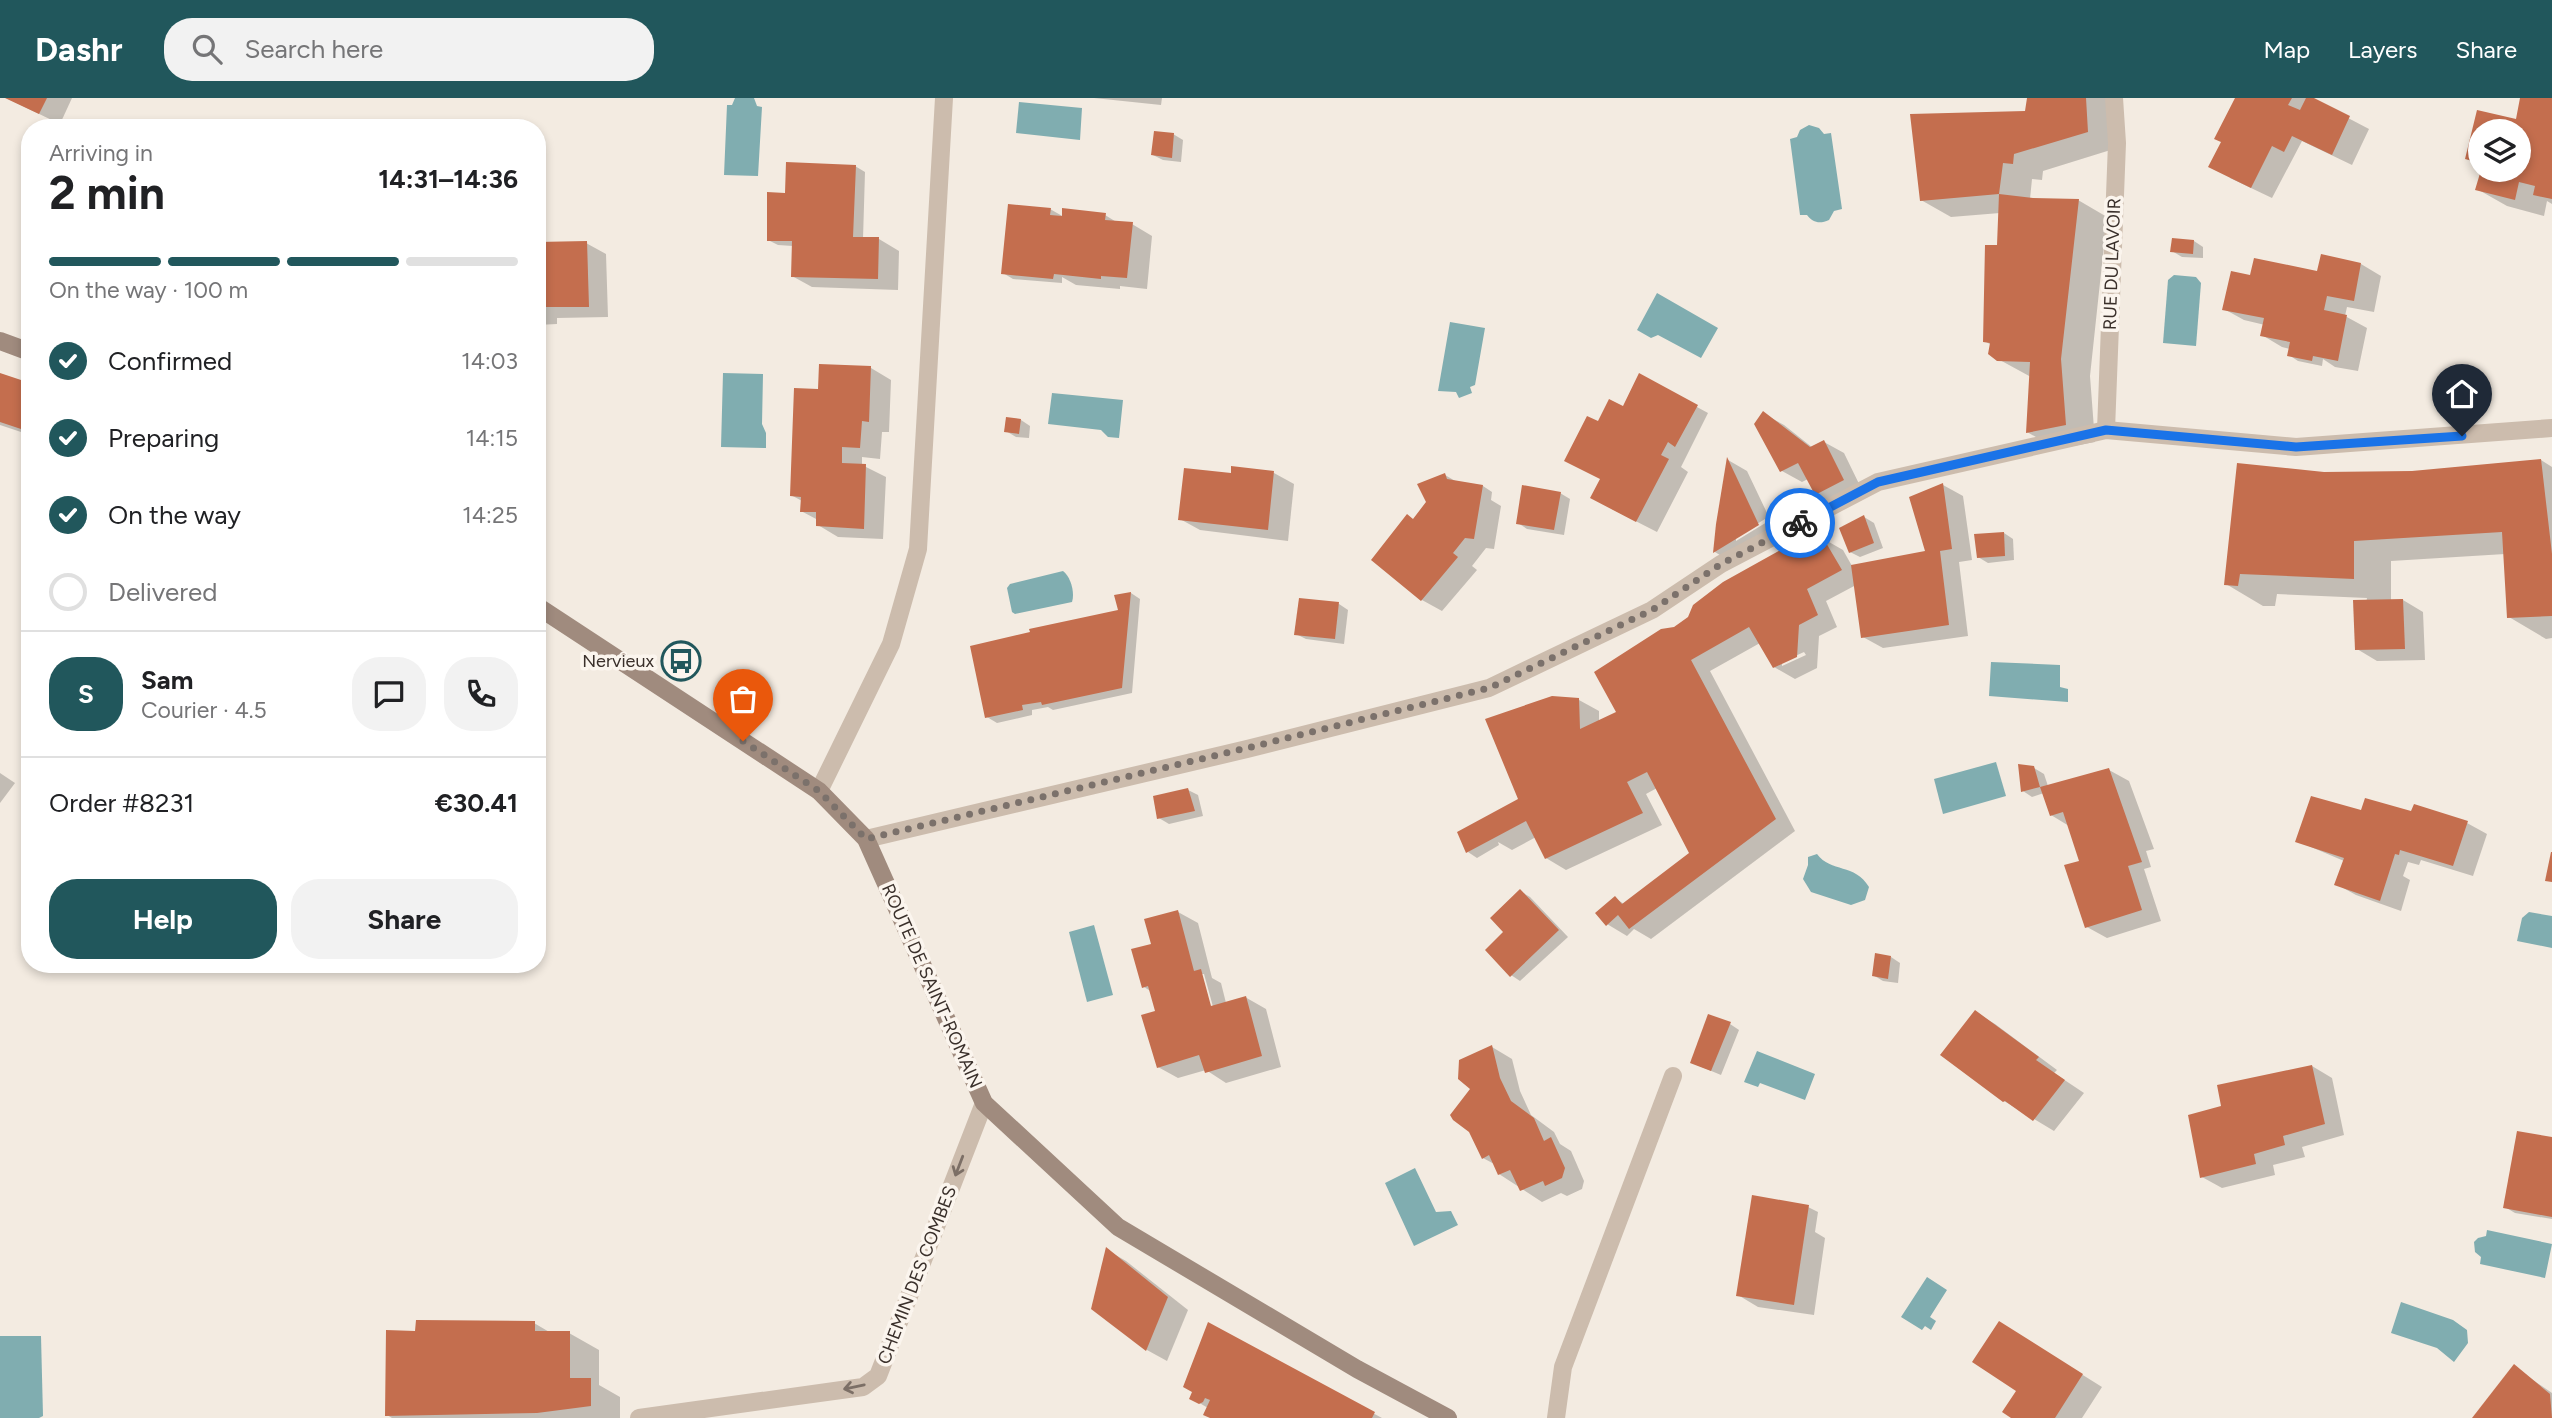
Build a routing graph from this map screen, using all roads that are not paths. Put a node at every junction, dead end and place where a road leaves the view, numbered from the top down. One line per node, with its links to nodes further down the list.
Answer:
1 (944, 98): 8 (street)
2 (2114, 98): 6 (street, RUE DU LAVOIR)
3 (0, 341): 4 (main road)
4 (21, 349)
5 (2552, 428): 6 (street)
6 (2106, 430): 9 (street)
7 (546, 612): 8 (main road, ROUTE DE SAINT-ROMAIN)
8 (819, 791): 9 (main road, ROUTE DE SAINT-ROMAIN)
9 (866, 839): 11 (main road, ROUTE DE SAINT-ROMAIN)
10 (1673, 1076): 14 (street)
11 (984, 1103): 12 (street, CHEMIN DES COMBES, one-way to 12); 13 (main road, ROUTE DE SAINT-ROMAIN)
12 (639, 1418)
13 (1448, 1418)
14 (1556, 1418)

